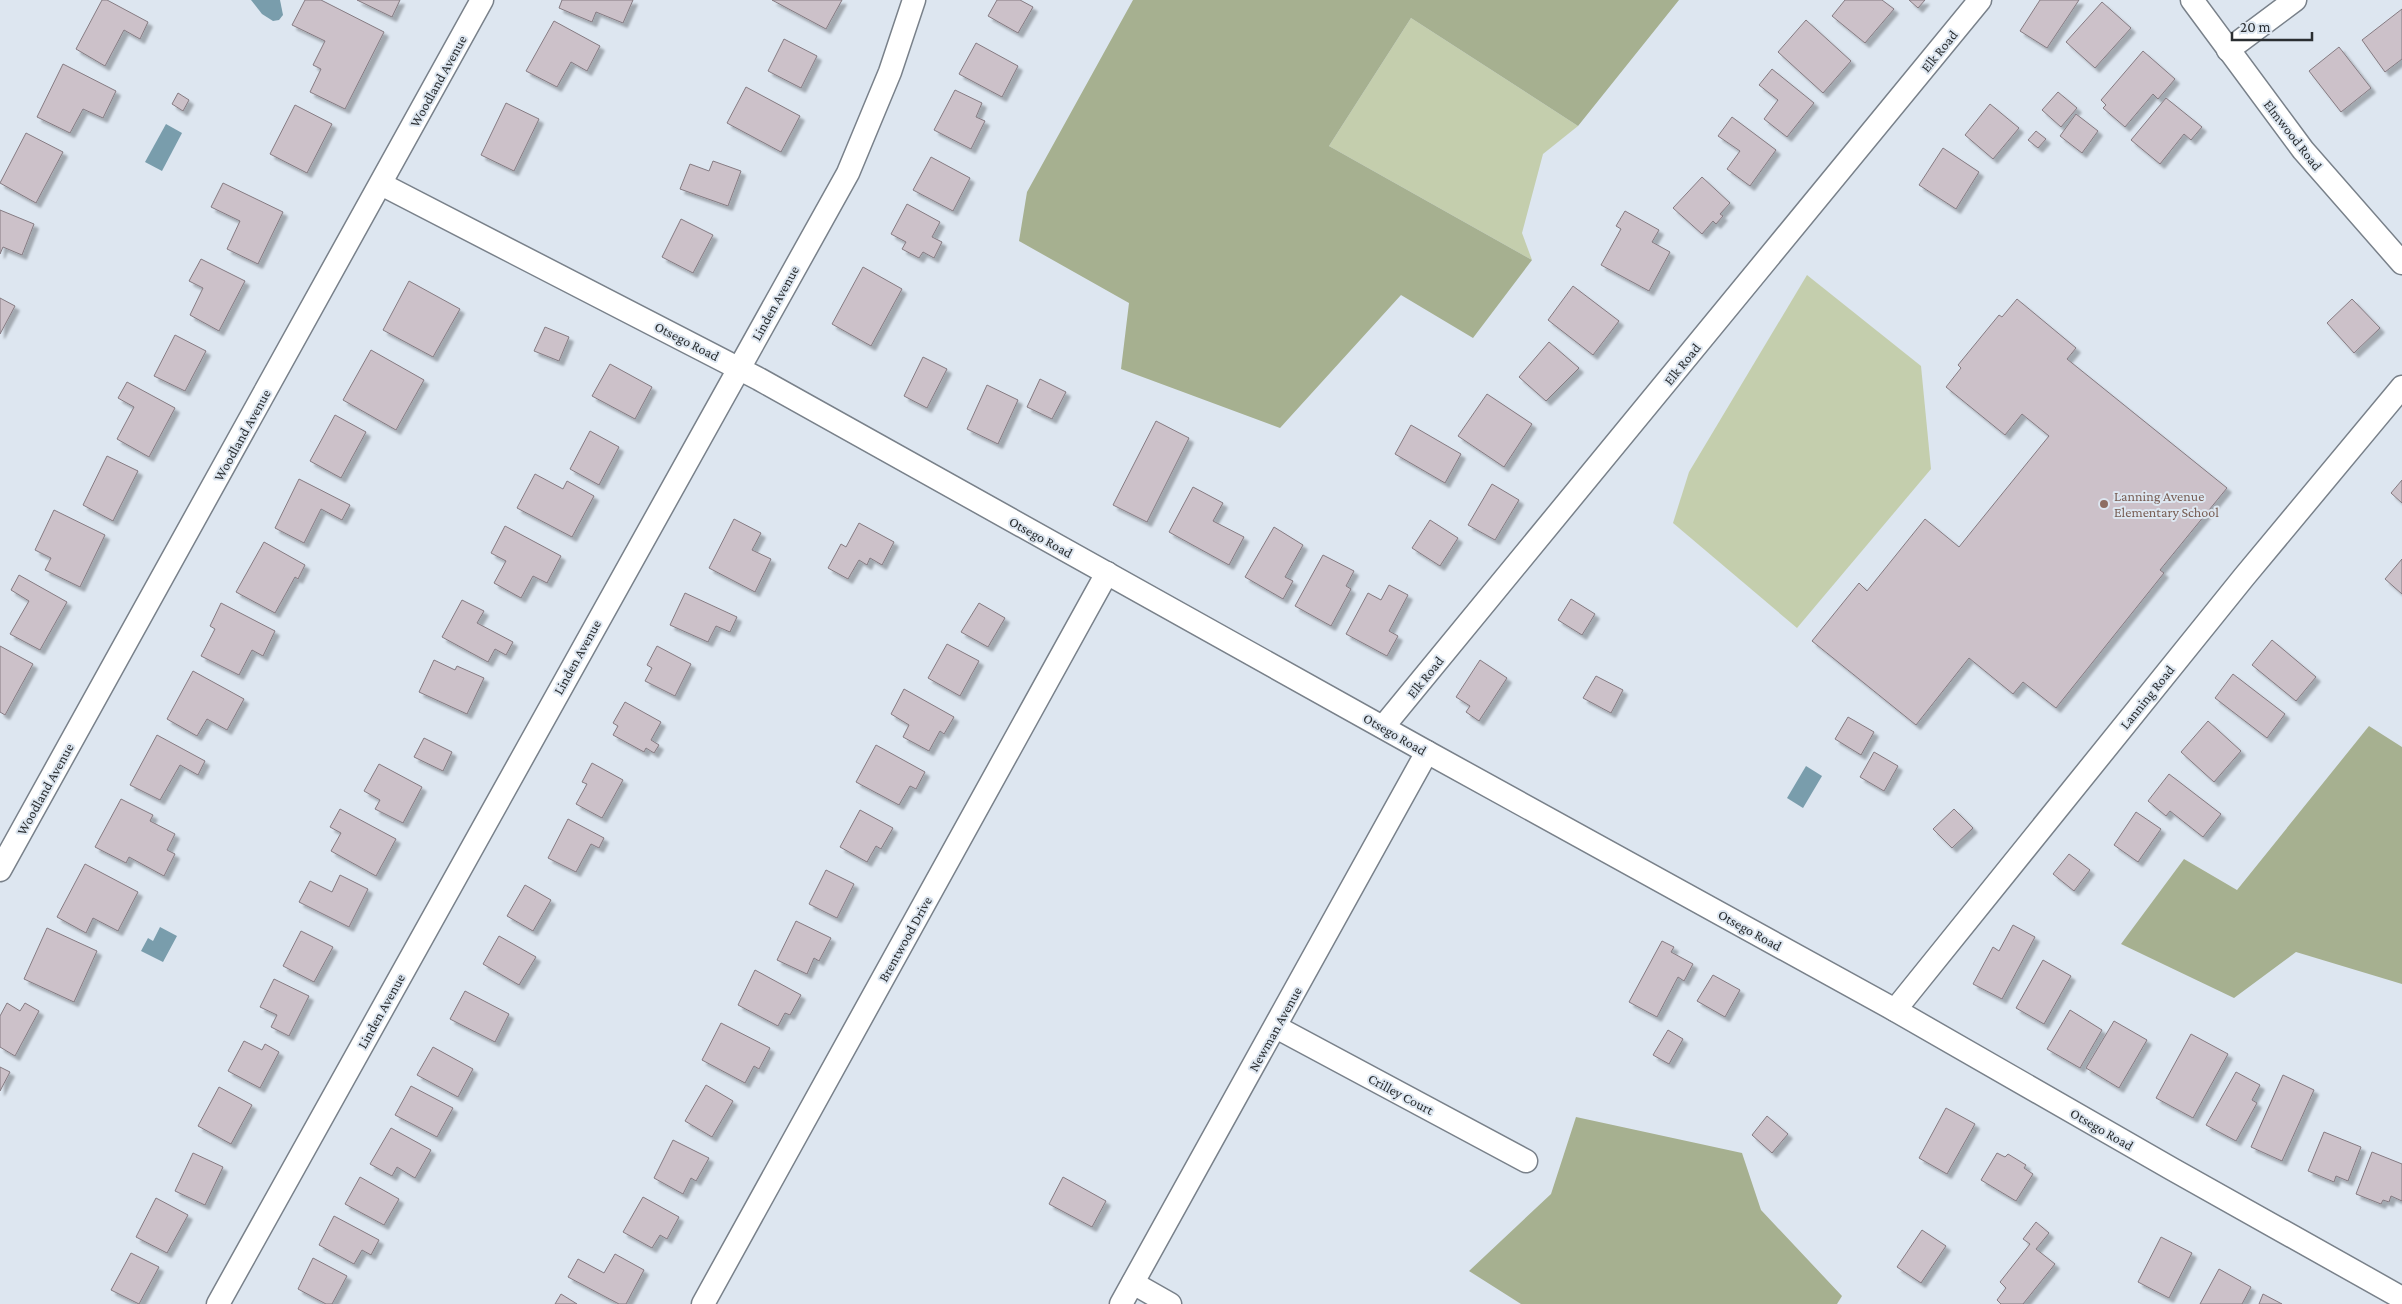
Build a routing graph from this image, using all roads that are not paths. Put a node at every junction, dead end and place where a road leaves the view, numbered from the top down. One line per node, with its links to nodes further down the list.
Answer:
1 (482, 0): 7 (street, Woodland Avenue)
2 (914, 0): 9 (street, Linden Avenue)
3 (1980, 0): 12 (street, Elk Road)
4 (2192, 0): 6 (street, Elmwood Road)
5 (2295, 0): 6 (street)
6 (2228, 50): 8 (street, Elmwood Road)
7 (381, 184): 9 (street, Otsego Road); 14 (street, Woodland Avenue)
8 (2402, 263)
9 (738, 368): 11 (street, Otsego Road); 20 (street, Linden Avenue)
10 (2402, 387): 15 (street, Lanning Road)
11 (1107, 574): 12 (street, Otsego Road); 21 (street, Brentwood Drive)
12 (1383, 727): 13 (street, Otsego Road)
13 (1427, 752): 15 (street, Otsego Road); 16 (street, Newman Avenue)
14 (0, 870)
15 (1895, 1010): 19 (street, Otsego Road)
16 (1276, 1027): 17 (street, Crilley Court); 18 (street, Newman Avenue)
17 (1526, 1161)
18 (1133, 1283): 22 (street, Newman Avenue); 23 (street)
19 (2402, 1298)
20 (218, 1304)
21 (702, 1304)
22 (1121, 1304)
23 (1170, 1304)

